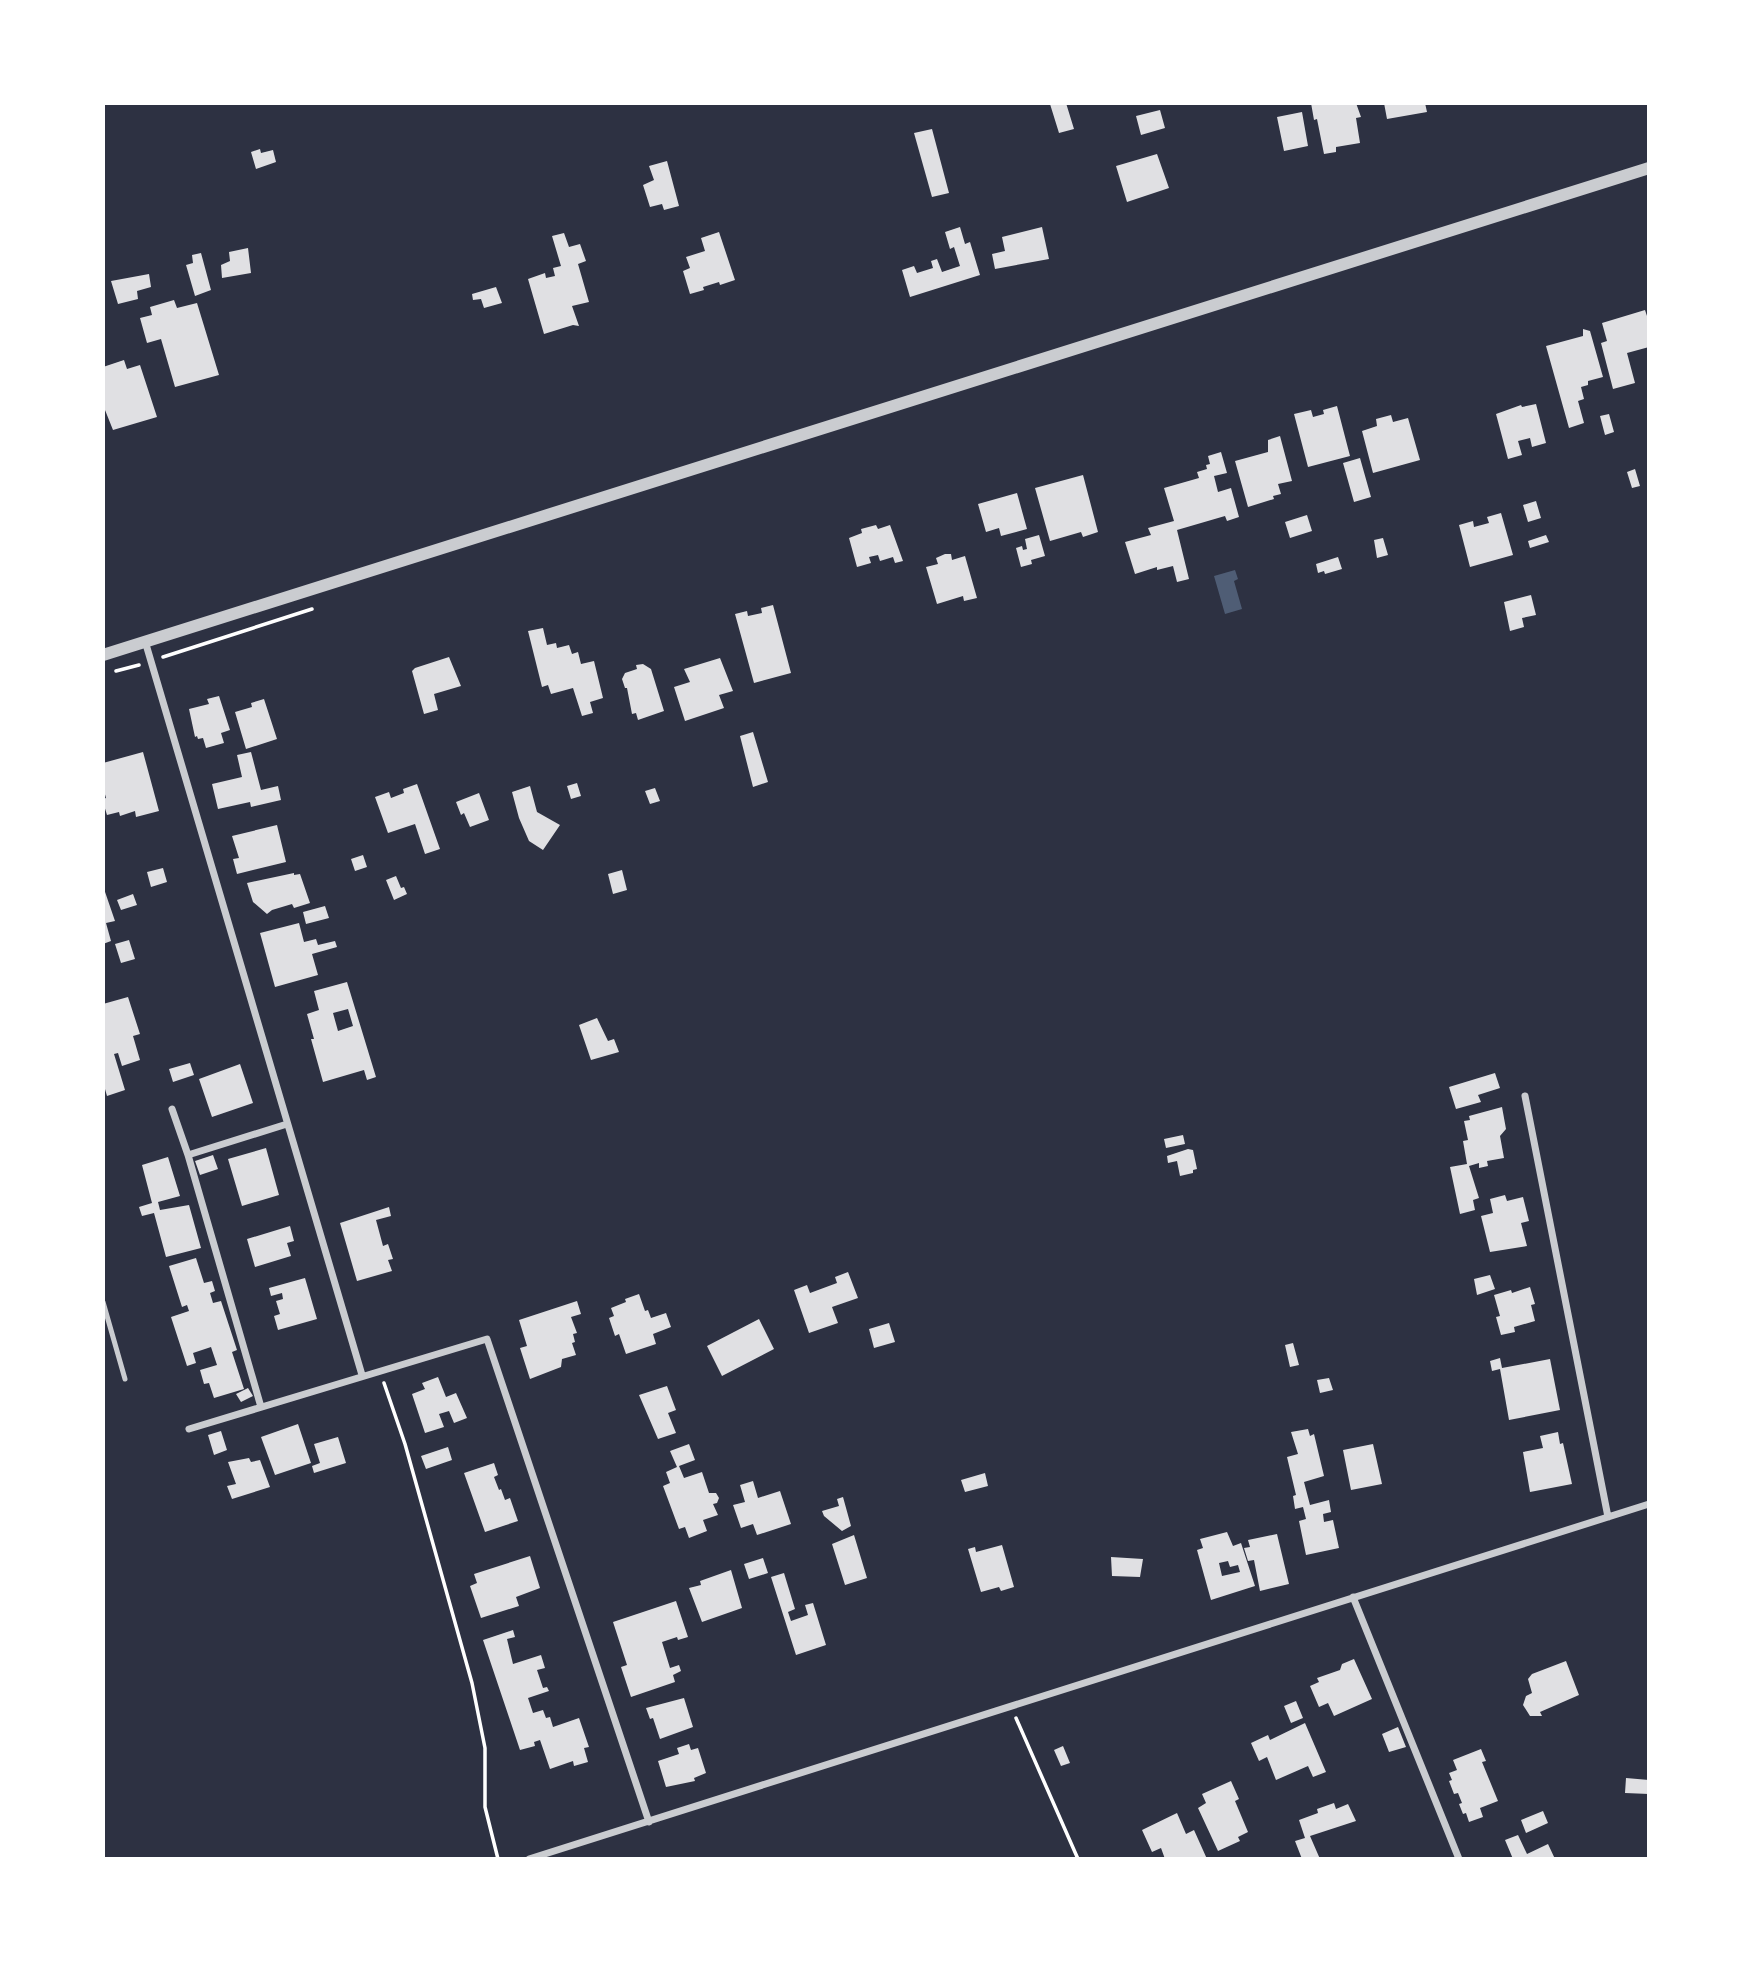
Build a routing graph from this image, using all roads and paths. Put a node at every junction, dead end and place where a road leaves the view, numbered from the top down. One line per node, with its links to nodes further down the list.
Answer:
1 (1649, 168): 2 (street)
2 (145, 641): 3 (street); 6 (street)
3 (103, 655)
4 (1525, 1096): 15 (street)
5 (172, 1109): 7 (street)
6 (288, 1124): 7 (street); 10 (street)
7 (188, 1155): 12 (street)
8 (103, 1302): 11 (lane)
9 (379, 1370): 10 (street); 18 (street); 19 (path)
10 (362, 1376): 12 (street)
11 (125, 1379)
12 (261, 1407): 13 (street)
13 (189, 1429)
14 (1649, 1504): 15 (street)
15 (1608, 1517): 16 (street)
16 (1353, 1597): 17 (street); 22 (street)
17 (1010, 1706): 18 (street); 21 (path)
18 (649, 1822): 20 (street)
19 (498, 1859)
20 (529, 1859)
21 (1078, 1859)
22 (1459, 1859)

